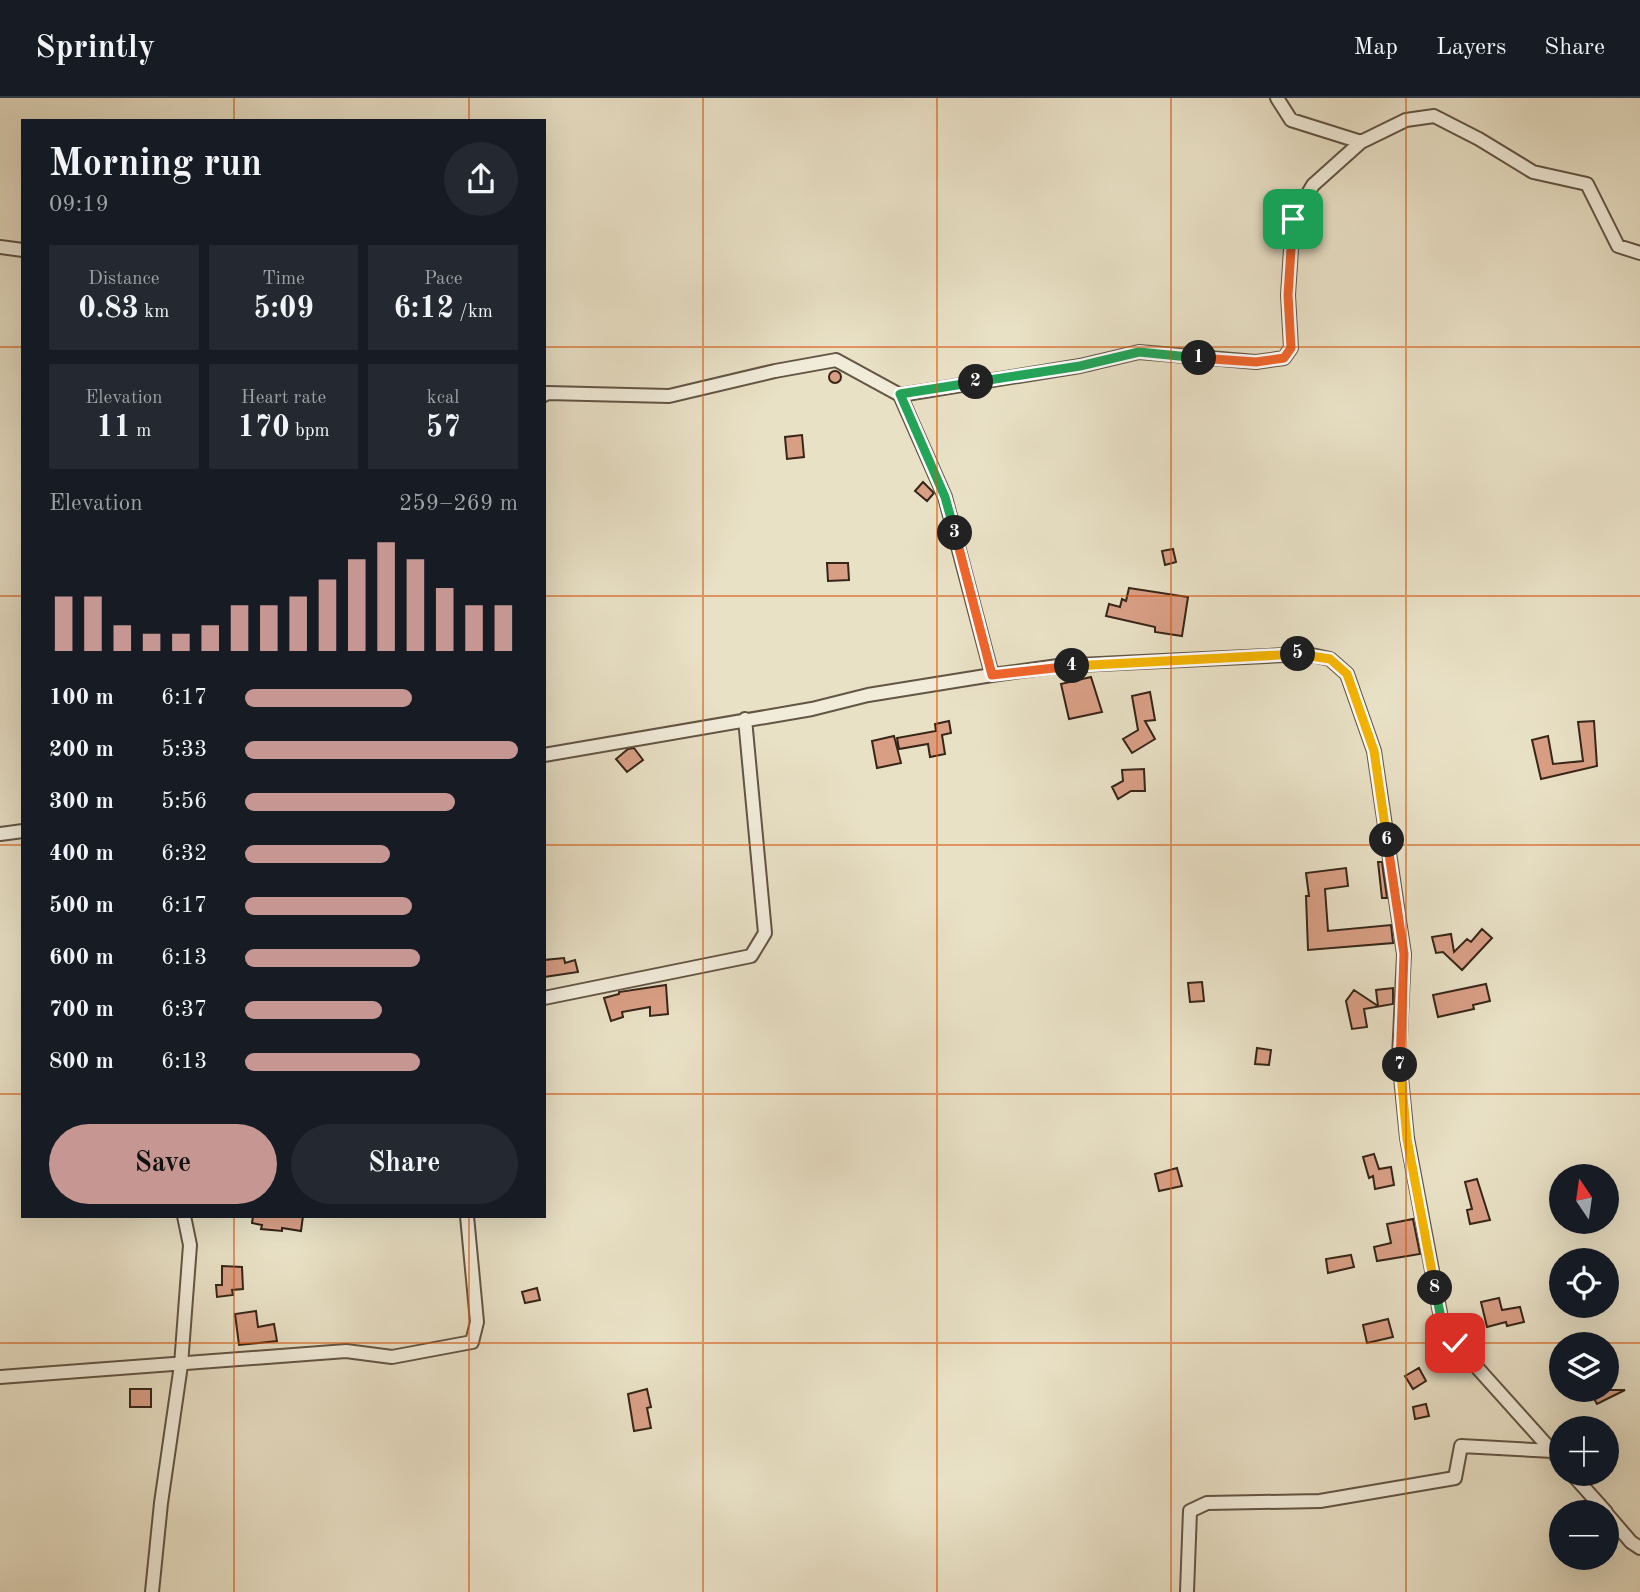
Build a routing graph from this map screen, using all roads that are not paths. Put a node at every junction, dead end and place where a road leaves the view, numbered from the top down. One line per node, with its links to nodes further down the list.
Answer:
1 (1277, 98): 2 (street)
2 (1361, 142): 5 (street); 7 (street)
3 (0, 247): 4 (street)
4 (21, 250)
5 (1640, 253)
6 (546, 394): 7 (street)
7 (900, 394): 8 (street)
8 (992, 675): 9 (street); 18 (street)
9 (746, 719): 10 (street); 13 (street)
10 (546, 755)
11 (21, 831): 12 (street)
12 (0, 834)
13 (546, 998)
14 (184, 1218): 16 (street)
15 (467, 1218): 16 (street)
16 (181, 1365): 17 (street); 24 (street)
17 (0, 1377)
18 (1549, 1447)
19 (1549, 1455): 25 (street)
20 (1582, 1486): 21 (street)
21 (1595, 1500)
22 (1619, 1528): 23 (street)
23 (1640, 1548)
24 (152, 1592)
25 (1187, 1592)

